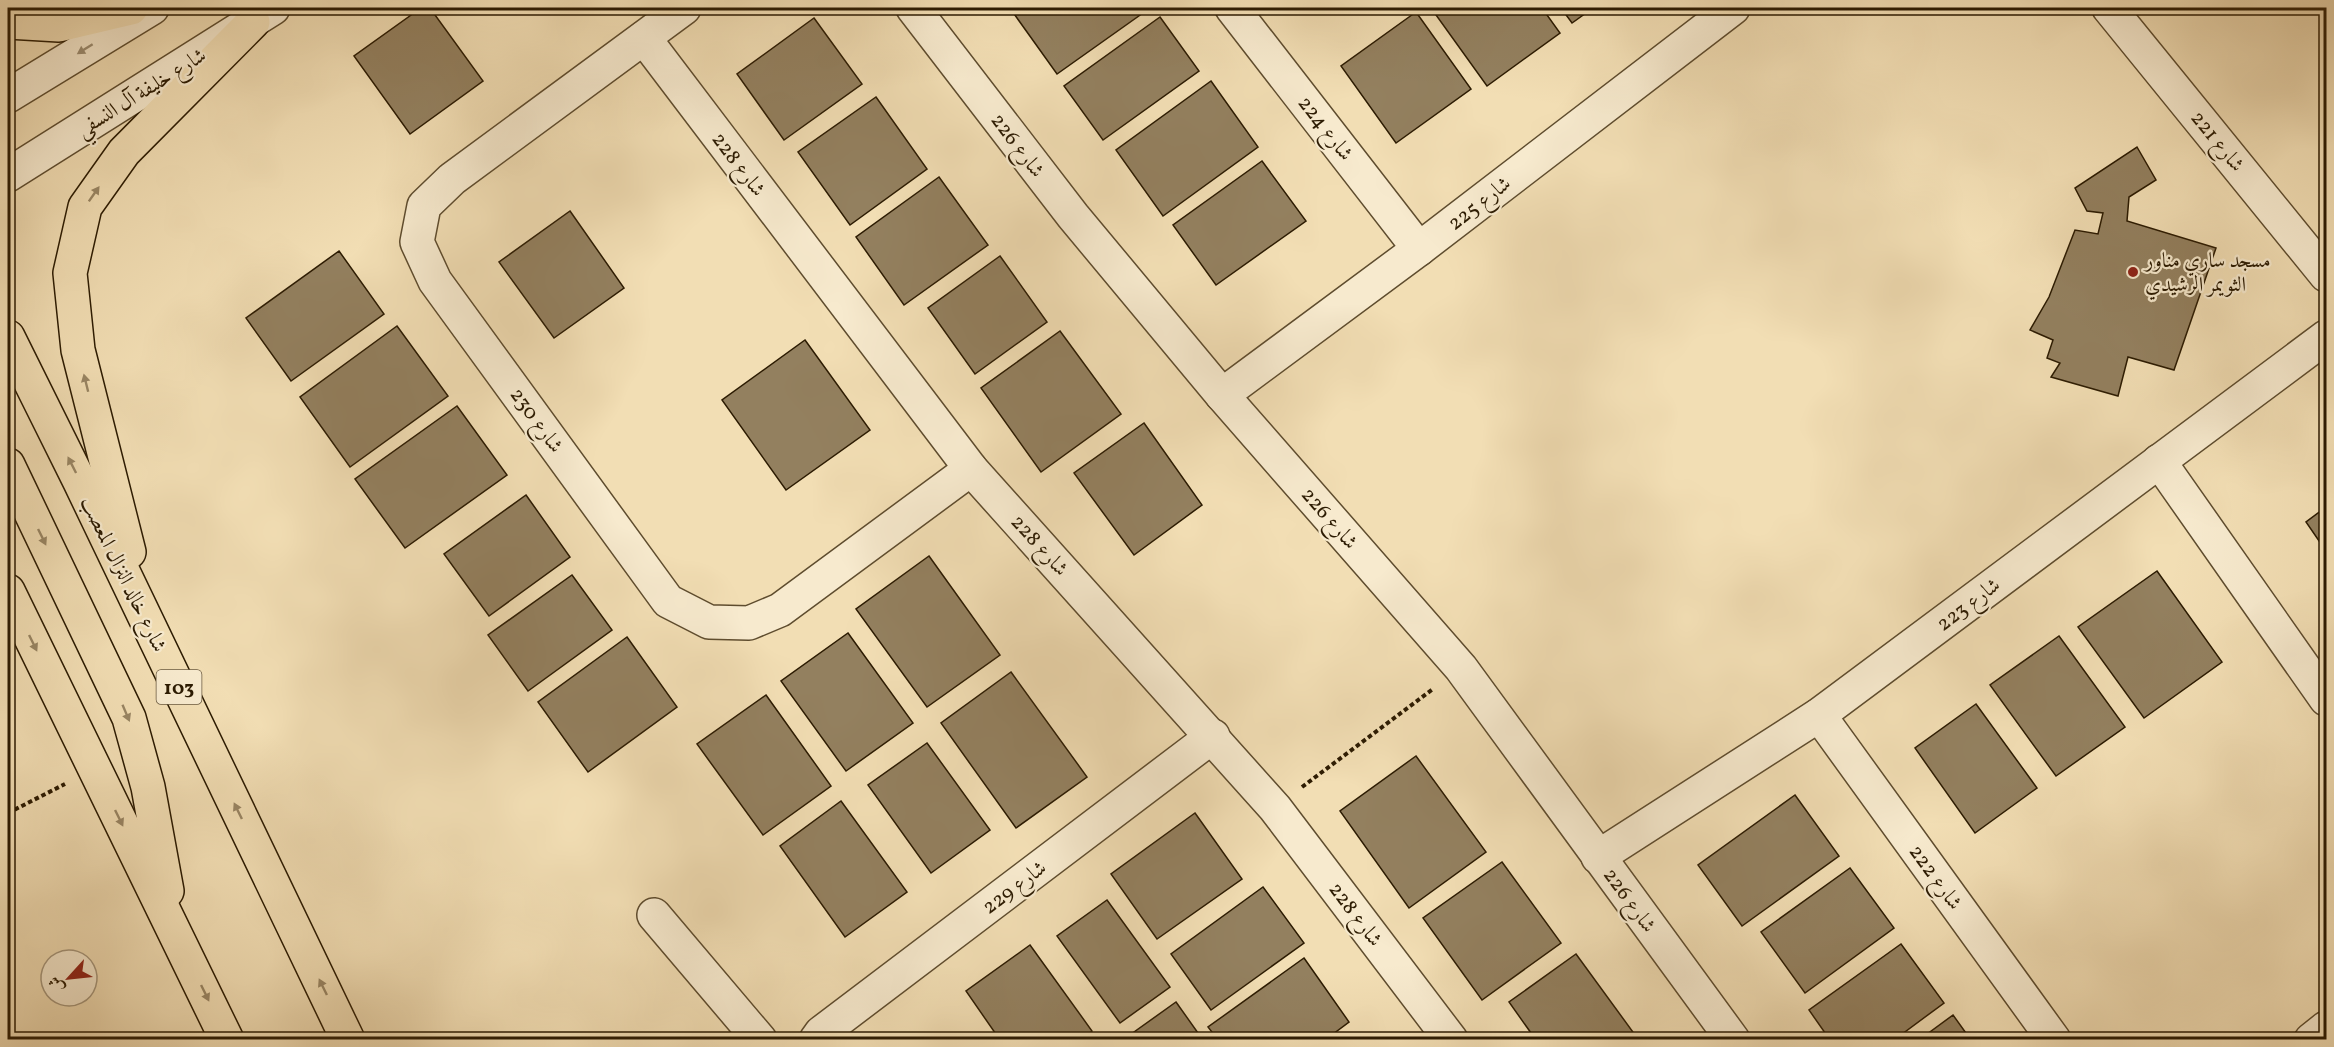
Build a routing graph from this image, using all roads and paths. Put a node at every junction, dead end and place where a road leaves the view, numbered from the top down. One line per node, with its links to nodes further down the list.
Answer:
1 (131, 8): 9 (main road)
2 (152, 8): 11 (street, one-way to 11)
3 (684, 8): 10 (street, شارع 230)
4 (913, 8): 17 (street, شارع 226)
5 (1232, 8): 13 (street, شارع 224)
6 (1733, 8): 13 (street, شارع 225)
7 (2109, 8): 14 (street, شارع 221)
8 (263, 15): 12 (street, شارع خليفة آل النسفي); 22 (main road, one-way to 8)
9 (8, 22)
10 (644, 38): 20 (street, شارع 228); 20 (street, شارع 230)
11 (8, 96)
12 (8, 175)
13 (1419, 249): 17 (street, شارع 225)
14 (2326, 275)
15 (8, 337): 22 (main road, شارع خالد النزال المعصب / 103, one-way to 15)
16 (2326, 337): 18 (street, شارع 223)
17 (1222, 395): 23 (street, شارع 226)
18 (2159, 461): 24 (street); 25 (street, شارع 223)
19 (8, 465): 32 (main road, one-way to 32)
20 (970, 469): 26 (street, شارع 228)
21 (8, 591): 27 (main road, one-way to 27)
22 (148, 623): 36 (main road, شارع خالد النزال المعصب / 103, one-way to 22)
23 (1461, 668): 28 (path); 30 (street, شارع 226)
24 (2326, 699)
25 (1819, 715): 30 (street, شارع 223); 40 (street, شارع 222)
26 (1213, 736): 28 (street, شارع 228); 38 (street, شارع 229)
27 (95, 769): 29 (path); 32 (main road, one-way to 32)
28 (1275, 808): 34 (street, شارع 228)
29 (8, 813)
30 (1598, 856): 39 (street, شارع 226)
31 (654, 915): 37 (street)
32 (174, 930): 35 (main road, one-way to 35)
33 (2326, 1028): 41 (street)
34 (1441, 1036)
35 (227, 1040)
36 (348, 1040)
37 (759, 1040)
38 (816, 1040)
39 (1733, 1040)
40 (2054, 1040)
41 (2311, 1040)

